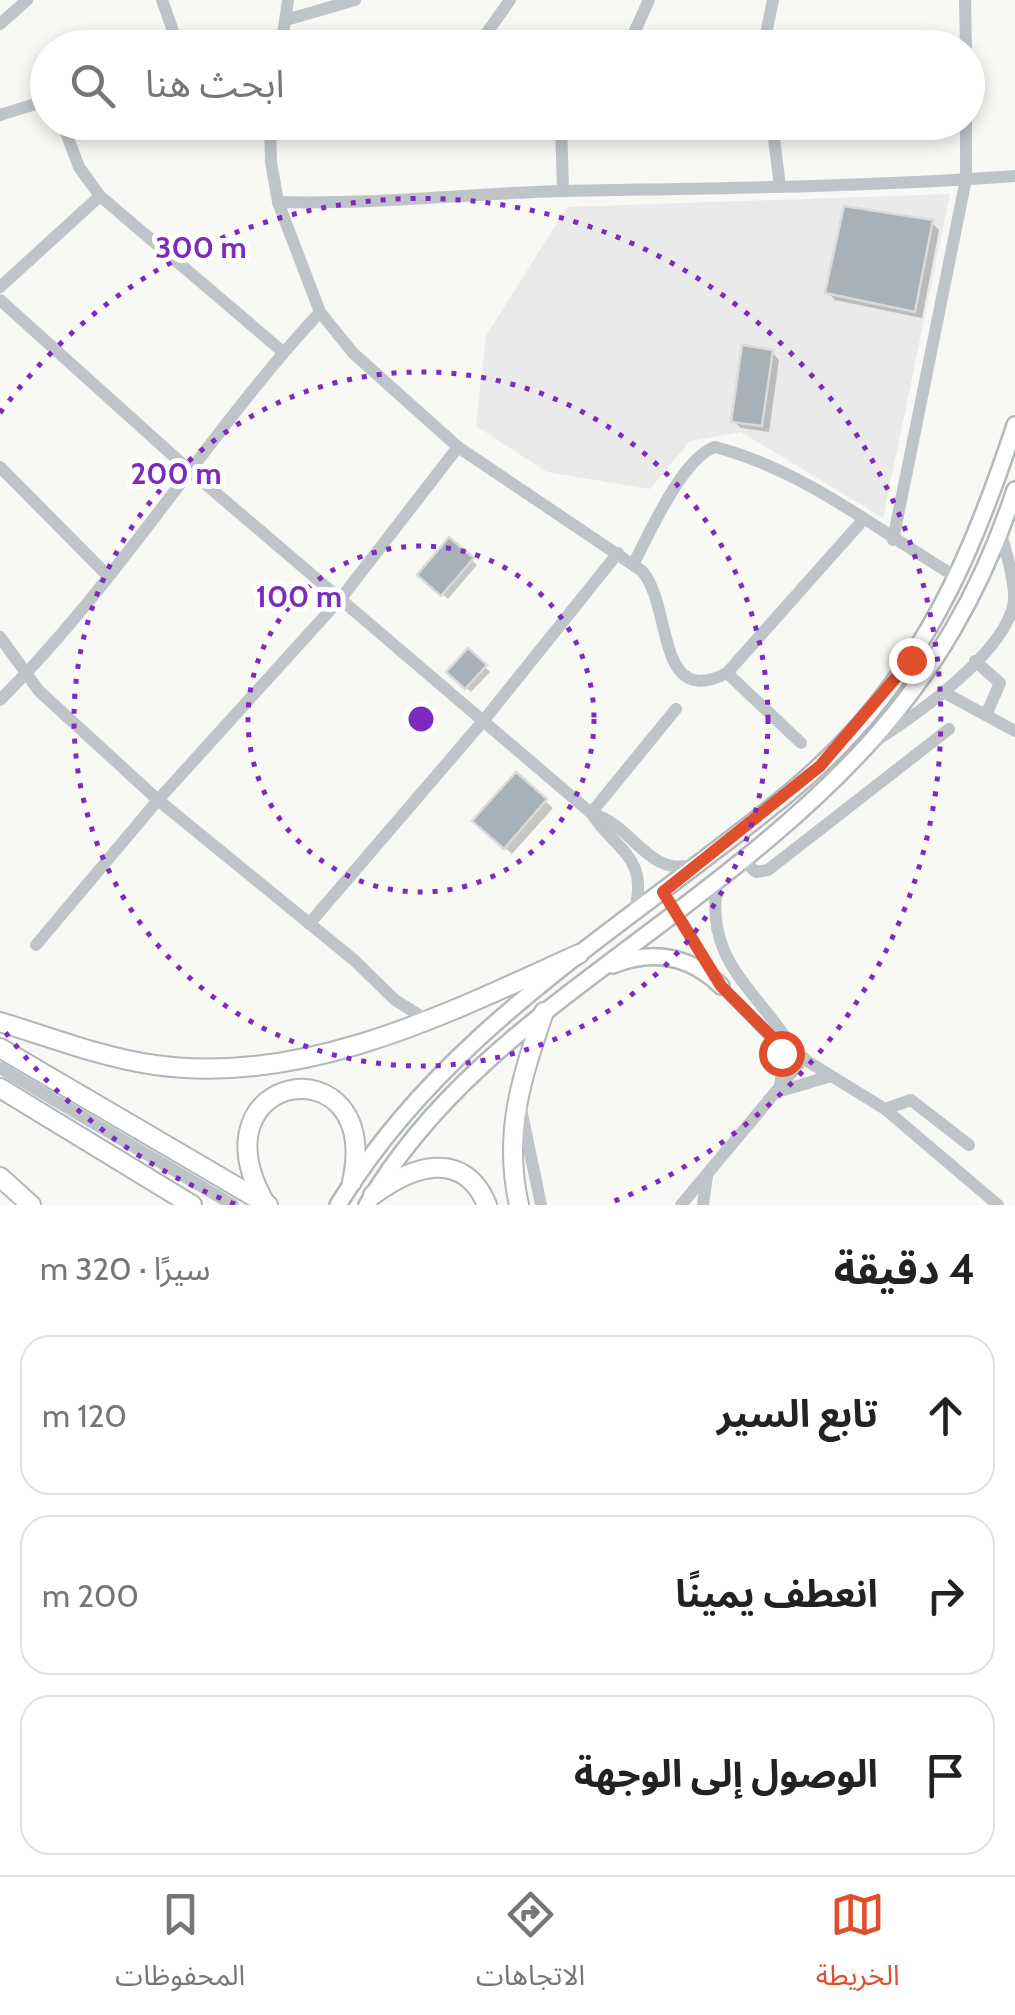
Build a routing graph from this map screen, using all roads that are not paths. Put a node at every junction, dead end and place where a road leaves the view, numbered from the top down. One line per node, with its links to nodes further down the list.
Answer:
1 (27, 0): 10 (street)
2 (162, 0): 11 (street)
3 (288, 0): 9 (street)
4 (355, 0): 9 (street)
5 (510, 0): 13 (street)
6 (649, 0): 14 (street)
7 (773, 0): 15 (street)
8 (965, 0): 16 (street)
9 (286, 20): 12 (street)
10 (0, 24)
11 (173, 30)
12 (284, 30)
13 (489, 30)
14 (636, 30)
15 (767, 30)
16 (966, 30)
17 (30, 106): 18 (street)
18 (0, 115)
19 (69, 140): 28 (street)
20 (270, 140): 29 (street)
21 (562, 140): 27 (street)
22 (774, 140): 26 (street)
23 (966, 140): 25 (street)
24 (1015, 176): 25 (street)
25 (966, 179): 26 (street); 41 (street)
26 (780, 187): 27 (street)
27 (563, 191): 29 (street)
28 (100, 196): 30 (street); 33 (street)
29 (278, 202): 32 (street)
30 (0, 287)
31 (0, 300): 37 (street)
32 (320, 312): 33 (street); 35 (street)
33 (284, 352): 37 (street)
34 (1015, 426): 45 (main road)
35 (458, 447): 42 (street); 46 (street)
36 (0, 467): 44 (street)
37 (189, 470): 44 (street); 46 (street)
38 (1015, 490): 40 (main road)
39 (863, 520): 41 (street); 43 (street); 49 (street)
40 (1001, 532): 48 (street); 58 (main road)
41 (893, 540): 45 (street)
42 (618, 553): 43 (street); 55 (street)
43 (634, 564): 49 (street)
44 (108, 576): 50 (street)
45 (958, 578): 63 (main road)
46 (342, 597): 55 (street); 60 (street)
47 (0, 638): 50 (street)
48 (975, 661): 51 (street); 54 (street)
49 (727, 673): 59 (street)
50 (26, 674): 52 (street); 60 (street)
51 (945, 693): 54 (street); 58 (street)
52 (0, 700)
53 (676, 708): 61 (street)
54 (986, 716): 57 (street)
55 (484, 720): 61 (street); 68 (street)
56 (949, 728): 62 (street)
57 (1015, 731)
58 (874, 742): 62 (main road)
59 (801, 743)
60 (158, 800): 68 (street); 69 (street)
61 (592, 814): 63 (street); 67 (street)
62 (742, 860): 64 (main road)
63 (699, 863): 65 (main road)
64 (718, 878): 66 (main road); 80 (street)
65 (663, 892): 66 (main road); 67 (main road)
66 (676, 912): 71 (main road); 72 (street)
67 (634, 913): 70 (main road)
68 (309, 924): 73 (street)
69 (36, 945)
70 (579, 954): 75 (highway); 90 (main road)
71 (595, 972): 72 (main road); 74 (main road)
72 (721, 986): 78 (street)
73 (395, 1000): 75 (street); 77 (street)
74 (544, 1012): 84 (highway); 91 (main road)
75 (424, 1018): 77 (highway)
76 (0, 1022): 77 (highway)
77 (392, 1030)
78 (778, 1043): 80 (street); 85 (street)
79 (0, 1048): 92 (highway)
80 (799, 1054): 82 (street); 85 (street)
81 (0, 1071): 95 (street); 96 (street)
82 (831, 1076): 85 (street); 86 (street)
83 (0, 1088): 94 (highway)
84 (516, 1092): 99 (highway); 100 (street)
85 (777, 1094): 88 (street)
86 (886, 1109): 87 (street); 103 (street)
87 (969, 1145)
88 (707, 1174): 101 (street); 102 (street)
89 (0, 1177): 93 (highway)
90 (352, 1182): 92 (highway); 97 (main road)
91 (370, 1200): 98 (highway)
92 (267, 1204)
93 (30, 1205)
94 (192, 1205)
95 (222, 1205)
96 (233, 1205)
97 (338, 1205)
98 (487, 1205)
99 (519, 1205)
100 (540, 1205)
101 (682, 1205)
102 (703, 1205)
103 (998, 1205)

